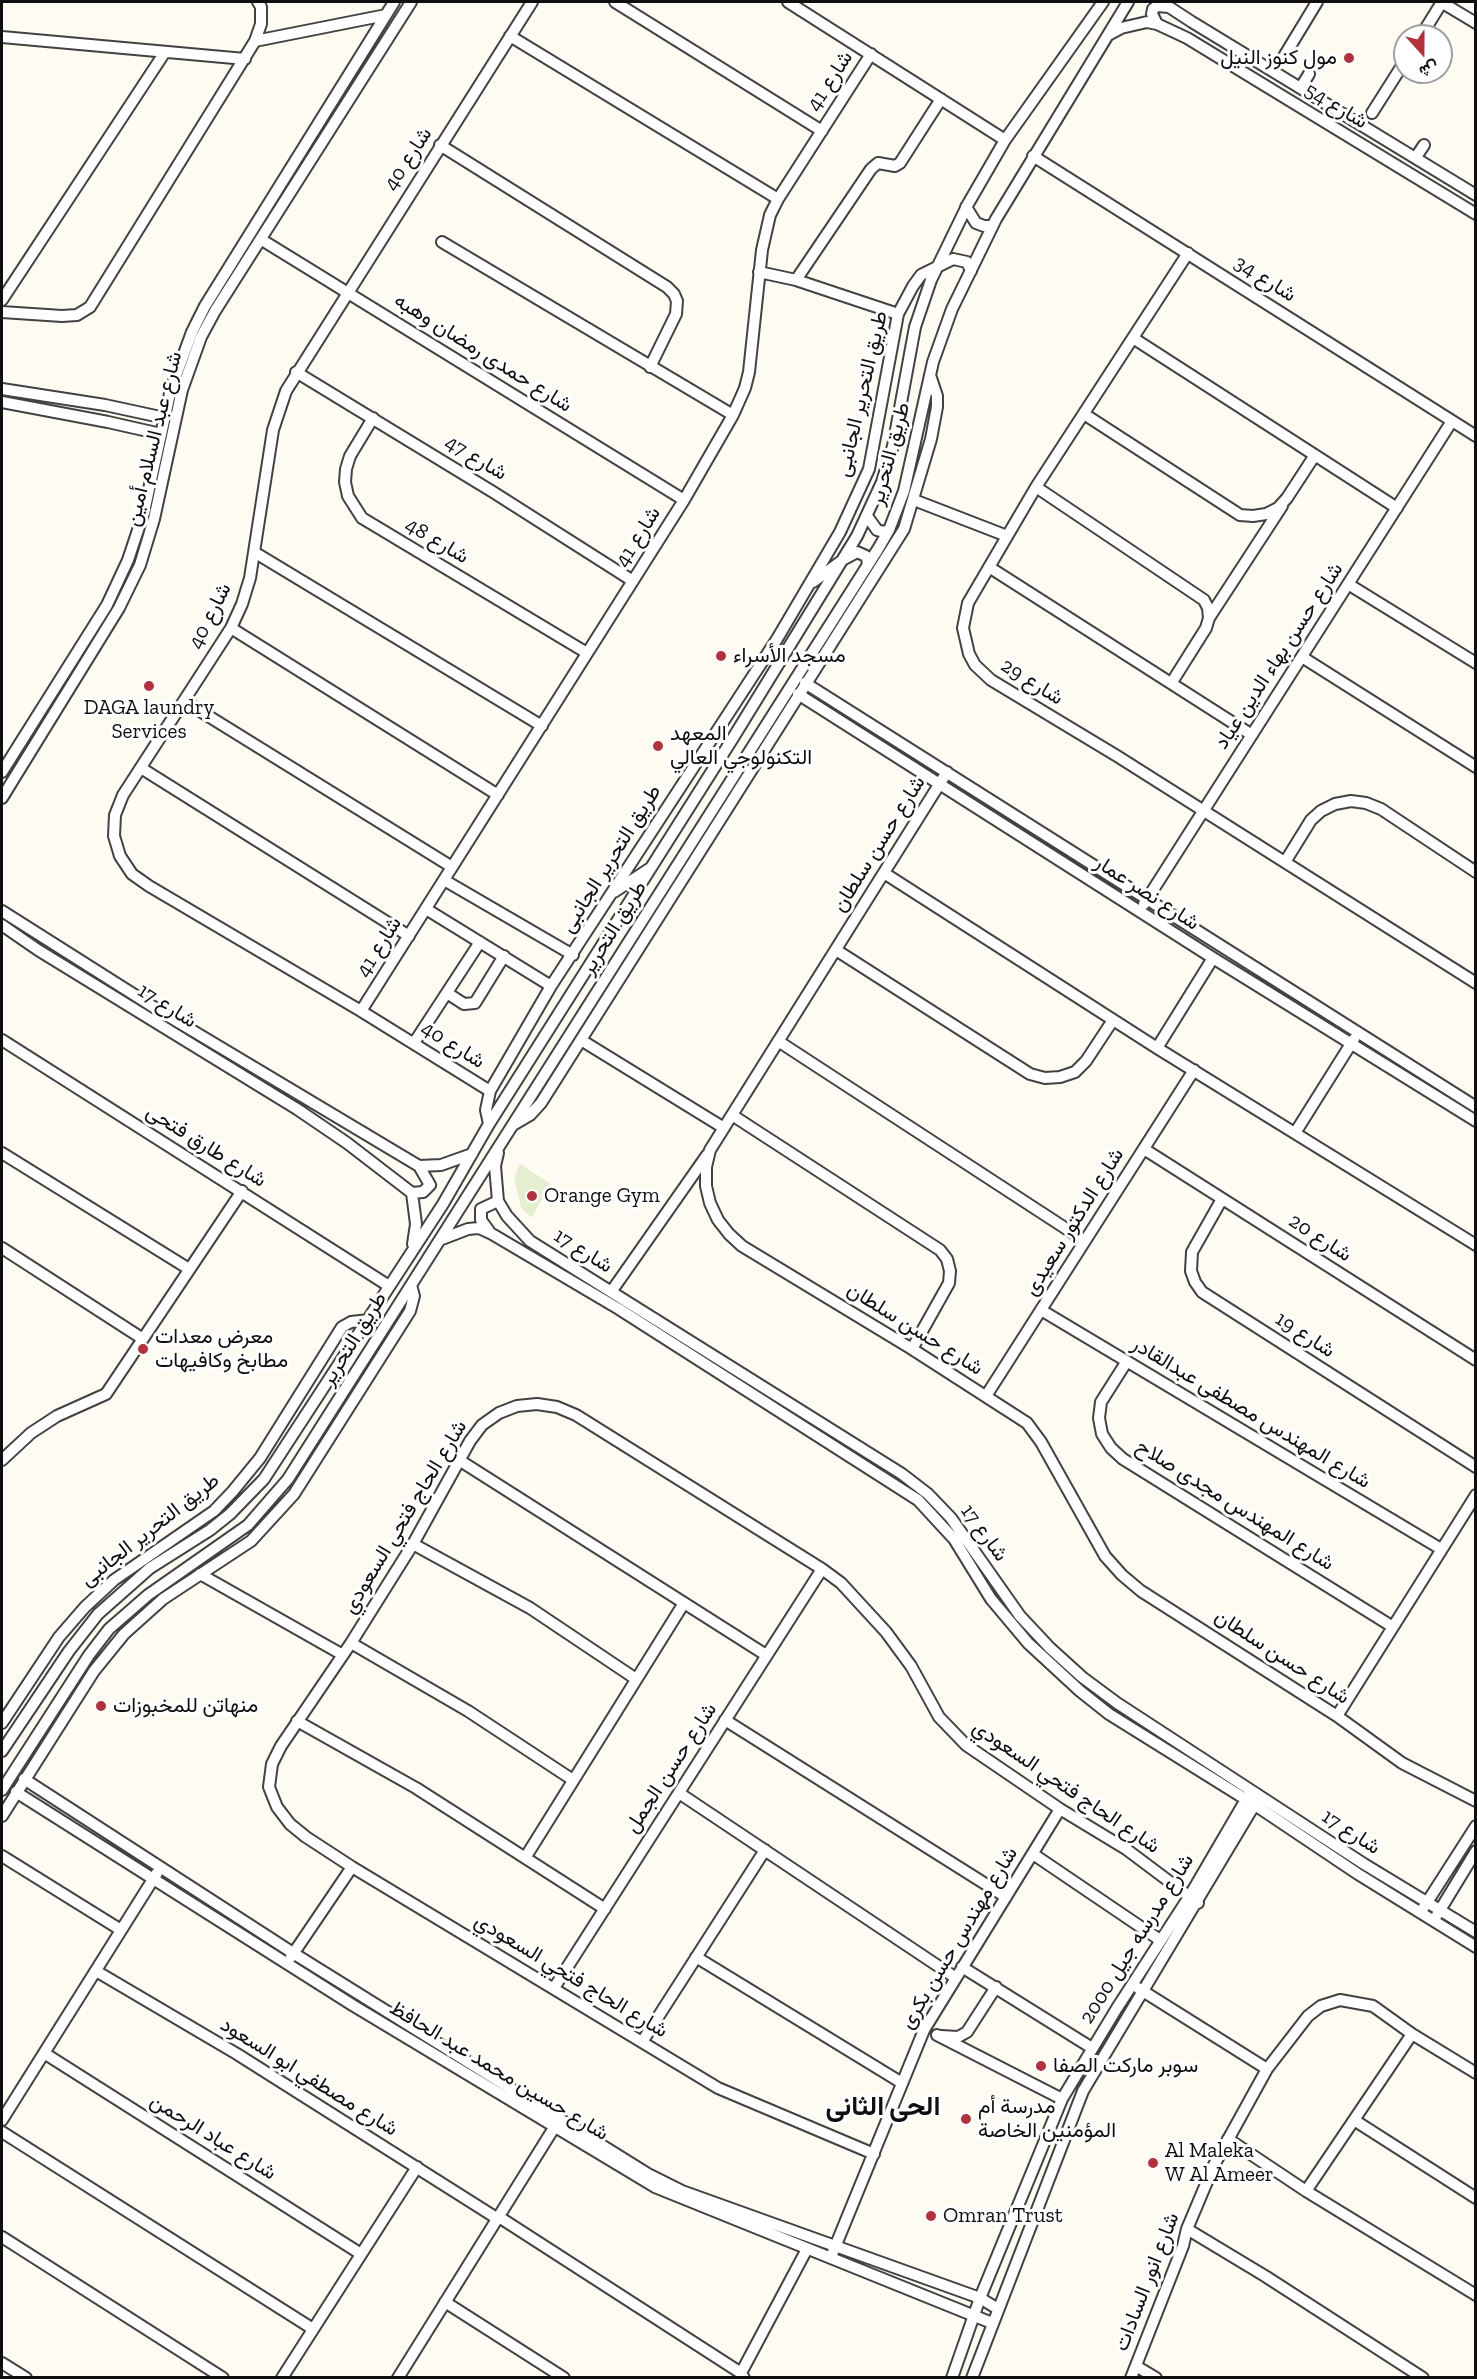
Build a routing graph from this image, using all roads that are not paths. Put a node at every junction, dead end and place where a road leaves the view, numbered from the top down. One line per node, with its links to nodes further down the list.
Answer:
1 (258, 2): 19 (street)
2 (394, 2): 12 (street, شارع عبد السلام أمين)
3 (411, 2): 29 (street, شارع عبد السلام أمين)
4 (532, 2): 16 (street, شارع 40)
5 (615, 2): 31 (street)
6 (788, 2): 21 (street)
7 (1104, 2): 33 (street, طريق التحرير)
8 (1128, 2): 17 (street, طريق التحرير)
9 (1317, 2): 22 (street)
10 (1442, 2): 13 (street); 15 (street)
11 (1167, 4): 14 (street); 26 (street, شارع 54)
12 (386, 15): 19 (street); 27 (street, شارع عبد السلام أمين)
13 (1476, 23)
14 (1157, 24): 17 (street); 42 (street, شارع 54)
15 (1428, 24)
16 (510, 36): 35 (street, شارع 40); 40 (street)
17 (1108, 36): 37 (street, طريق التحرير)
18 (2, 37): 20 (street)
19 (255, 41): 23 (street)
20 (165, 52): 23 (street); 52 (street)
21 (871, 54): 28 (street); 31 (street, شارع 41)
22 (1283, 58)
23 (245, 59): 53 (street)
24 (1309, 74): 26 (street)
25 (1393, 80): 30 (street)
26 (1301, 87): 38 (street, شارع 54)
27 (334, 98): 29 (street); 32 (street, شارع عبد السلام أمين)
28 (942, 99): 33 (street); 50 (street)
29 (346, 105): 34 (street, شارع عبد السلام أمين)
30 (1372, 113)
31 (822, 131): 40 (street, شارع 41)
32 (310, 137): 34 (street); 63 (street, شارع عبد السلام أمين)
33 (1005, 140): 41 (street, طريق التحرير)
34 (322, 144): 44 (street, شارع عبد السلام أمين)
35 (441, 145): 51 (street, شارع 40); 56 (street)
36 (1424, 145): 38 (street)
37 (1033, 156): 43 (street, طريق التحرير); 46 (street, شارع 34)
38 (1416, 158): 39 (street, شارع 54)
39 (1476, 195)
40 (778, 199): 49 (street, شارع 41)
41 (966, 207): 43 (street); 47 (street, طريق التحرير)
42 (1476, 214)
43 (992, 226): 48 (street, طريق التحرير)
44 (262, 240): 51 (street, شارع حمدى رمضان وهبه); 92 (street, شارع عبد السلام أمين)
45 (442, 242): 56 (street)
46 (1188, 253): 55 (street, شارع 29); 66 (street, شارع 34)
47 (938, 266): 48 (street); 54 (street, طريق التحرير الجانبى); 69 (street, طريق التحرير)
48 (971, 271): 58 (street, طريق التحرير)
49 (759, 272): 50 (street); 62 (street, شارع 41)
50 (796, 280): 54 (street)
51 (347, 292): 57 (street, شارع 40); 73 (street, شارع حمدى رمضان وهبه)
52 (2, 300)
53 (2, 312)
54 (898, 314): 65 (street, طريق التحرير الجانبى)
55 (1133, 338): 61 (street, شارع 29); 70 (street)
56 (650, 367): 62 (street)
57 (296, 372): 64 (street, شارع 47); 79 (street, شارع 40)
58 (930, 374): 74 (street); 77 (street, طريق التحرير)
59 (2, 389): 63 (street)
60 (2, 402): 67 (street)
61 (1084, 414): 71 (street, شارع 29); 72 (street)
62 (733, 415): 73 (street, شارع 41)
63 (165, 418): 67 (street, شارع عبد السلام أمين)
64 (373, 418): 83 (street, شارع 47); 89 (street, شارع 48)
65 (879, 421): 69 (street); 85 (street, طريق التحرير الجانبى)
66 (1452, 421): 68 (street, شارع 34); 75 (street, شارع حسن بهاء الدين عياد)
67 (161, 434): 90 (street, شارع عبد السلام أمين)
68 (1476, 436)
69 (893, 446): 76 (street, طريق التحرير)
70 (1315, 455): 72 (street); 75 (street)
71 (1036, 487): 78 (street, شارع 29); 86 (street)
72 (1287, 498): 86 (street)
73 (684, 500): 83 (street, شارع 41)
74 (914, 500): 78 (street); 88 (street)
75 (1397, 508): 84 (street, شارع حسن بهاء الدين عياد)
76 (867, 516): 77 (street); 80 (street, طريق التحرير)
77 (889, 530): 81 (street, طريق التحرير)
78 (1007, 536): 82 (street, شارع 29)
79 (254, 552): 87 (street, شارع 40); 101 (street)
80 (844, 559): 81 (street); 85 (street); 103 (street, طريق التحرير)
81 (867, 566): 88 (street, طريق التحرير)
82 (989, 567): 95 (street); 113 (street, شارع 29)
83 (633, 581): 89 (street, شارع 41)
84 (1348, 584): 91 (street, شارع حسن بهاء الدين عياد); 93 (street)
85 (808, 586): 100 (street, طريق التحرير الجانبى)
86 (1209, 618): 95 (street)
87 (231, 628): 99 (street, شارع 40); 111 (street)
88 (834, 628): 97 (street); 105 (street, طريق التحرير)
89 (587, 653): 101 (street, شارع 41)
90 (77, 655): 92 (street); 94 (street, شارع عبد السلام أمين)
91 (1302, 657): 102 (street, شارع حسن بهاء الدين عياد); 106 (street)
92 (88, 661): 96 (street, شارع عبد السلام أمين)
93 (1476, 663)
94 (63, 676): 96 (street); 108 (street, شارع عبد السلام أمين)
95 (1172, 682): 102 (street)
96 (74, 683): 112 (street, شارع عبد السلام أمين)
97 (805, 683): 98 (street); 109 (street, شارع نصر عمار)
98 (798, 694): 104 (street); 110 (street, شارع نصر عمار)
99 (184, 701): 107 (street, شارع 40); 115 (street)
100 (731, 711): 103 (street); 120 (street, طريق التحرير الجانبى)
101 (542, 726): 111 (street, شارع 41)
102 (1252, 735): 113 (street, شارع حسن بهاء الدين عياد)
103 (733, 738): 116 (street, طريق التحرير)
104 (770, 741): 105 (street); 127 (street)
105 (748, 754): 122 (street, طريق التحرير)
106 (1476, 767)
107 (141, 768): 128 (street); 139 (street, شارع 40)
108 (2, 772)
109 (947, 772): 110 (street, شارع حسن سلطان); 121 (street, شارع نصر عمار)
110 (940, 784): 118 (street, شارع حسن سلطان); 125 (street, شارع نصر عمار)
111 (498, 795): 115 (street, شارع 41)
112 (2, 798)
113 (1204, 811): 114 (street, شارع 29); 121 (street, شارع حسن بهاء الدين عياد)
114 (1284, 862): 117 (street); 134 (street, شارع 29)
115 (452, 867): 119 (street, شارع 41)
116 (651, 868): 120 (street); 137 (street, طريق التحرير)
117 (1476, 872)
118 (884, 873): 130 (street, شارع حسن سلطان); 140 (street)
119 (444, 880): 123 (street, شارع 41); 131 (street)
120 (610, 895): 131 (street, طريق التحرير الجانبى)
121 (1148, 898): 125 (street, شارع حسن بهاء الدين عياد); 142 (street, شارع نصر عمار)
122 (653, 903): 127 (street); 138 (street, طريق التحرير)
123 (426, 909): 128 (street, شارع 41); 129 (street)
124 (2, 911): 164 (street, شارع 17)
125 (1140, 912): 133 (street, شارع نصر عمار)
126 (2, 925): 166 (street, شارع 17)
127 (651, 926): 145 (street)
128 (409, 936): 139 (street, شارع 41)
129 (480, 942): 132 (street); 136 (street)
130 (836, 950): 140 (street); 146 (street, شارع حسن سلطان)
131 (573, 955): 135 (street, طريق التحرير الجانبى)
132 (504, 956): 135 (street); 136 (street)
133 (1213, 958): 148 (street, شارع نصر عمار); 149 (street)
134 (1476, 983)
135 (550, 986): 151 (street, طريق التحرير الجانبى)
136 (447, 993): 147 (street)
137 (570, 997): 138 (street); 141 (street, طريق التحرير)
138 (590, 1002): 143 (street, طريق التحرير)
139 (361, 1011): 147 (street, شارع 40)
140 (1113, 1020): 149 (street)
141 (551, 1027): 143 (street); 155 (street, طريق التحرير)
142 (1359, 1031): 148 (street); 152 (street, شارع نصر عمار)
143 (570, 1034): 156 (street, طريق التحرير)
144 (2, 1040): 165 (street, شارع طارق فتحى)
145 (581, 1040): 156 (street); 157 (street)
146 (778, 1041): 153 (street, شارع حسن سلطان); 171 (street)
147 (414, 1043): 151 (street, شارع 40)
148 (1351, 1044): 154 (street, شارع نصر عمار); 158 (street)
149 (1157, 1048): 150 (street)
150 (1194, 1070): 158 (street); 160 (street, شارع الدكتور سعيدى)
151 (490, 1090): 155 (street, طريق التحرير الجانبى)
152 (1476, 1107)
153 (732, 1114): 157 (street, شارع حسن سلطان); 182 (street)
154 (1475, 1121)
155 (489, 1124): 163 (street, طريق التحرير)
156 (513, 1125): 159 (street, طريق التحرير)
157 (724, 1128): 161 (street, شارع حسن سلطان)
158 (1294, 1133): 172 (street)
159 (501, 1144): 168 (street, شارع 17); 170 (street, طريق التحرير)
160 (1144, 1149): 167 (street, شارع 20); 171 (street, شارع الدكتور سعيدى)
161 (710, 1150): 178 (street); 182 (street, شارع حسن سلطان)
162 (2, 1153): 175 (street)
163 (472, 1154): 164 (street); 173 (street, طريق التحرير)
164 (418, 1166): 166 (street)
165 (242, 1191): 175 (street); 177 (street, شارع طارق فتحى)
166 (412, 1192): 173 (street)
167 (1222, 1199): 184 (street, شارع 20); 192 (street, شارع 19)
168 (498, 1200): 169 (street); 178 (street, شارع 17)
169 (492, 1234): 170 (street, شارع 17); 220 (street, شارع 17)
170 (439, 1241): 176 (street, طريق التحرير)
171 (1085, 1241): 179 (street, شارع الدكتور سعيدى)
172 (1476, 1245)
173 (413, 1248): 177 (street, طريق التحرير)
174 (2, 1250): 181 (street)
175 (189, 1269): 181 (street)
176 (411, 1285): 186 (street, طريق التحرير); 197 (street)
177 (389, 1286): 180 (street, طريق التحرير)
178 (611, 1292): 220 (street, شارع 17)
179 (1041, 1310): 183 (street, شارع المهندس مصطفى عبدالقادر); 188 (street, شارع الدكتور سعيدى)
180 (369, 1320): 185 (street, طريق التحرير); 207 (street, طريق التحرير الجانبى)
181 (143, 1339): 190 (street)
182 (912, 1349): 188 (street, شارع حسن سلطان)
183 (1127, 1360): 195 (street, شارع المهندس مصطفى عبدالقادر); 201 (street, شارع المهندس مجدى صلاح)
184 (1476, 1360)
185 (338, 1368): 186 (street); 187 (street, طريق التحرير)
186 (353, 1375): 189 (street, طريق التحرير)
187 (321, 1394): 189 (street); 206 (street, طريق التحرير)
188 (986, 1396): 208 (street, شارع حسن سلطان)
189 (335, 1406): 200 (street, طريق التحرير)
190 (2, 1460)
191 (459, 1460): 194 (street, شارع الحاج فتحي السعودي); 196 (street, شارع الحاج فتحي السعودي); 198 (street)
192 (1476, 1467)
193 (1476, 1495): 195 (street)
194 (413, 1544): 202 (street, شارع الحاج فتحي السعودي); 205 (street)
195 (1441, 1550): 201 (street)
196 (822, 1569): 204 (street, شارع حسن الجمل); 222 (street, شارع الحاج فتحي السعودي)
197 (200, 1574): 199 (street); 203 (street)
198 (684, 1603): 204 (street); 205 (street)
199 (152, 1608): 200 (street); 213 (street)
200 (123, 1615): 209 (street, طريق التحرير)
201 (1393, 1627): 208 (street)
202 (351, 1643): 203 (street, شارع الحاج فتحي السعودي); 216 (street)
203 (343, 1655): 211 (street, شارع الحاج فتحي السعودي)
204 (766, 1655): 210 (street, شارع حسن الجمل)
205 (636, 1679): 216 (street)
206 (45, 1686): 207 (street); 214 (street, طريق التحرير)
207 (14, 1703): 212 (street, طريق التحرير الجانبى)
208 (1337, 1716): 221 (street, شارع حسن سلطان)
209 (47, 1719): 213 (street); 217 (street, طريق التحرير)
210 (725, 1720): 219 (street, شارع حسن الجمل); 232 (street)
211 (297, 1721): 229 (street); 230 (street, شارع الحاج فتحي السعودي)
212 (2, 1723)
213 (50, 1740): 215 (street)
214 (2, 1751)
215 (24, 1779): 218 (street); 231 (street, شارع حسين محمد عبد الحافظ)
216 (573, 1780): 229 (street)
217 (2, 1790)
218 (16, 1792): 223 (street); 231 (street, شارع حسين محمد عبد الحافظ)
219 (679, 1792): 225 (street); 235 (street, شارع حسن الجمل)
220 (1253, 1798): 233 (street, شارع مدرسه جيل 2000); 234 (street, شارع 17); 237 (street, شارع 17)
221 (1476, 1801)
222 (1060, 1809): 227 (street, شارع مهندس حسن بكرى); 233 (street, شارع الحاج فتحي السعودي)
223 (2, 1816)
224 (1476, 1826): 234 (street)
225 (765, 1850): 244 (street); 248 (street)
226 (1476, 1851): 236 (street)
227 (1033, 1854): 232 (street, شارع مهندس حسن بكرى); 241 (street)
228 (2, 1856): 239 (street)
229 (525, 1858): 235 (street)
230 (352, 1866): 243 (street); 251 (street, شارع الحاج فتحي السعودي)
231 (157, 1873): 239 (street); 243 (street, شارع حسين محمد عبد الحافظ); 245 (street, شارع حسين محمد عبد الحافظ)
232 (1005, 1897): 246 (street, شارع مهندس حسن بكرى)
233 (1193, 1900): 241 (street, شارع مدرسه جيل 2000); 252 (street, شارع مدرسه جيل 2000)
234 (1428, 1902): 236 (street, شارع 17); 237 (street)
235 (604, 1909): 251 (street, شارع حسن الجمل)
236 (1440, 1910): 238 (street); 240 (street, شارع 17)
237 (1421, 1912): 238 (street, شارع 17)
238 (1434, 1920): 242 (street, شارع 17)
239 (122, 1930): 247 (street)
240 (1476, 1932)
241 (1160, 1940): 249 (street, شارع مدرسه جيل 2000)
242 (1476, 1947)
243 (293, 1953): 245 (street); 265 (street, شارع حسين محمد عبد الحافظ)
244 (696, 1957): 256 (street); 261 (street)
245 (288, 1963): 265 (street, شارع حسين محمد عبد الحافظ)
246 (962, 1967): 248 (street, شارع مهندس حسن بكرى); 250 (street)
247 (96, 1971): 258 (street); 269 (street, شارع مصطفي ابو السعود)
248 (956, 1978): 253 (street, شارع مهندس حسن بكرى)
249 (1132, 1984): 252 (street); 257 (street, شارع مدرسه جيل 2000)
250 (996, 1987): 254 (street); 257 (street)
251 (555, 1988): 256 (street, شارع الحاج فتحي السعودي)
252 (1143, 1992): 259 (street); 282 (street, شارع مدرسه جيل 2000)
253 (924, 2030): 254 (street); 261 (street, شارع مهندس حسن بكرى)
254 (938, 2034): 262 (street)
255 (1412, 2034): 259 (street, شارع انور السادات); 260 (street); 264 (street)
256 (642, 2042): 268 (street, شارع الحاج فتحي السعودي)
257 (1092, 2048): 262 (street, شارع مدرسه جيل 2000)
258 (44, 2053): 263 (street); 277 (street, شارع عباد الرحمن)
259 (1267, 2069): 267 (street, شارع انور السادات)
260 (1476, 2073)
261 (902, 2084): 268 (street, شارع مهندس حسن بكرى)
262 (1062, 2099): 280 (street, شارع مدرسه جيل 2000)
263 (2, 2120)
264 (1354, 2120): 270 (street); 271 (street)
265 (557, 2124): 272 (street); 275 (street, شارع حسين محمد عبد الحافظ); 276 (street, شارع حسين محمد عبد الحافظ)
266 (2, 2132): 285 (street)
267 (1228, 2139): 270 (street); 273 (street, شارع انور السادات)
268 (874, 2154): 275 (street, شارع مهندس حسن بكرى)
269 (417, 2167): 272 (street, شارع مصطفي ابو السعود); 277 (street)
270 (1306, 2191): 279 (street)
271 (1476, 2199)
272 (499, 2218): 281 (street); 288 (street, شارع مصطفي ابو السعود)
273 (1187, 2229): 287 (street, شارع انور السادات); 298 (street)
274 (2, 2237): 290 (street)
275 (837, 2247): 278 (street, شارع مهندس حسن بكرى); 280 (street, شارع حسين محمد عبد الحافظ)
276 (807, 2249): 278 (street, شارع حسين محمد عبد الحافظ); 288 (street)
277 (361, 2254): 285 (street)
278 (830, 2258): 283 (street, شارع حسين محمد عبد الحافظ)
279 (1476, 2295)
280 (980, 2298): 282 (street, شارع حسين محمد عبد الحافظ); 283 (street, شارع مدرسه جيل 2000)
281 (445, 2302): 292 (street); 293 (street)
282 (998, 2309): 284 (street, شارع مدرسه جيل 2000)
283 (975, 2317): 284 (street, شارع حسين محمد عبد الحافظ); 294 (street, شارع مدرسه جيل 2000)
284 (992, 2323): 295 (street, شارع مدرسه جيل 2000)
285 (313, 2329): 291 (street)
286 (2, 2363): 289 (street)
287 (1136, 2367): 296 (street, شارع انور السادات); 297 (street)
288 (743, 2375)
289 (26, 2378)
290 (224, 2378)
291 (282, 2378)
292 (398, 2378)
293 (564, 2378)
294 (952, 2378)
295 (972, 2378)
296 (1131, 2378)
297 (1156, 2378)
298 (1423, 2378)

